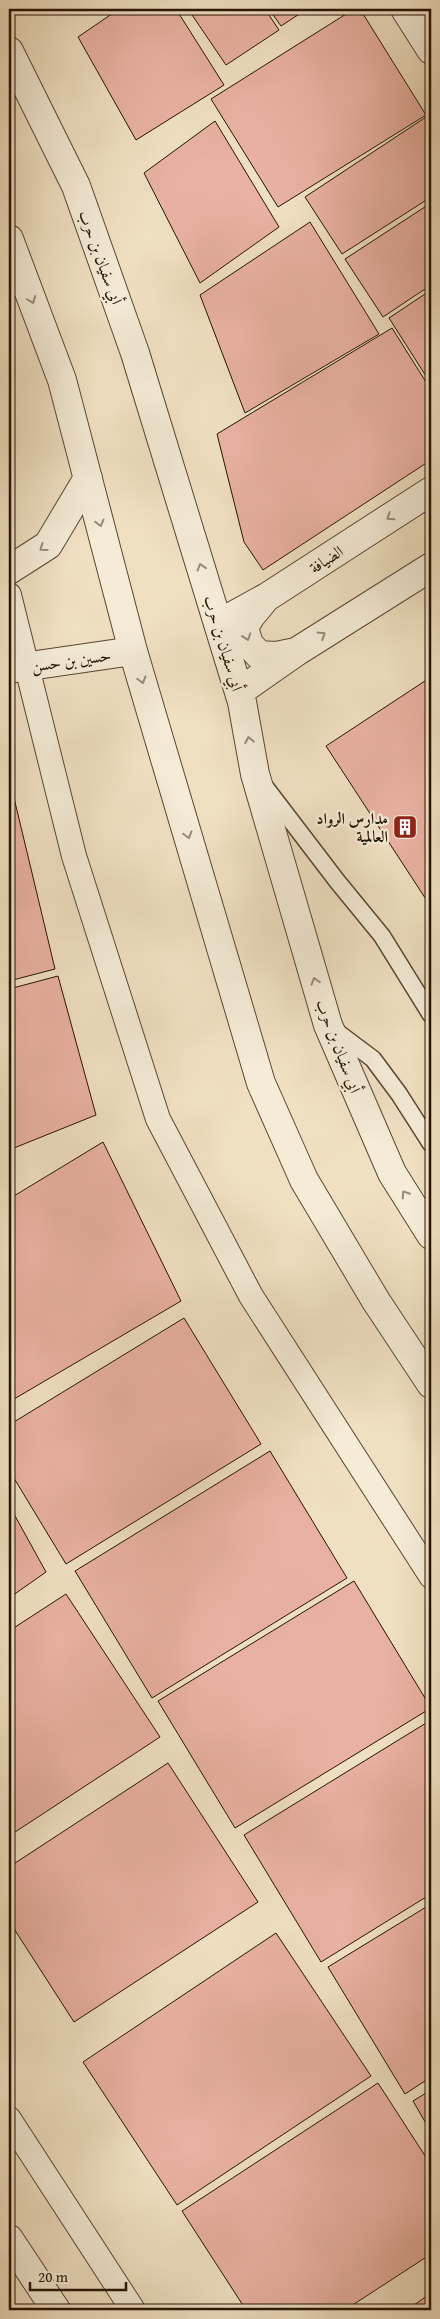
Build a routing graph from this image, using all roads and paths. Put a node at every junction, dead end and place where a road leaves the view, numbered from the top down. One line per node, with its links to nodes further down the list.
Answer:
1 (405, 9): 2 (street)
2 (431, 50)
3 (9, 51): 11 (street, أبي سفيان بن حرب, one-way to 3)
4 (9, 238): 5 (street, one-way to 5)
5 (88, 478): 8 (street, one-way to 8); 12 (street, one-way to 12)
6 (431, 491): 10 (street, الضيافة, one-way to 10)
7 (431, 567): 13 (street, one-way to 7)
8 (9, 570)
9 (9, 595): 14 (street)
10 (267, 596): 11 (street, الضيافة); 13 (street, one-way to 13)
11 (218, 624): 15 (street, أبي سفيان بن حرب)
12 (133, 651): 14 (street, حسين بن حسن); 21 (street, one-way to 21)
13 (296, 652): 15 (street)
14 (18, 668): 22 (street)
15 (239, 692): 16 (street, أبي سفيان بن حرب, one-way to 15)
16 (255, 774): 17 (lane); 18 (street, أبي سفيان بن حرب, one-way to 16)
17 (431, 1015)
18 (328, 1025): 19 (lane); 20 (street, أبي سفيان بن حرب, one-way to 18)
19 (431, 1144)
20 (431, 1236)
21 (428, 1374)
22 (431, 1576)
23 (9, 2119): 26 (street)
24 (9, 2239): 25 (street)
25 (56, 2310)
26 (133, 2310)

